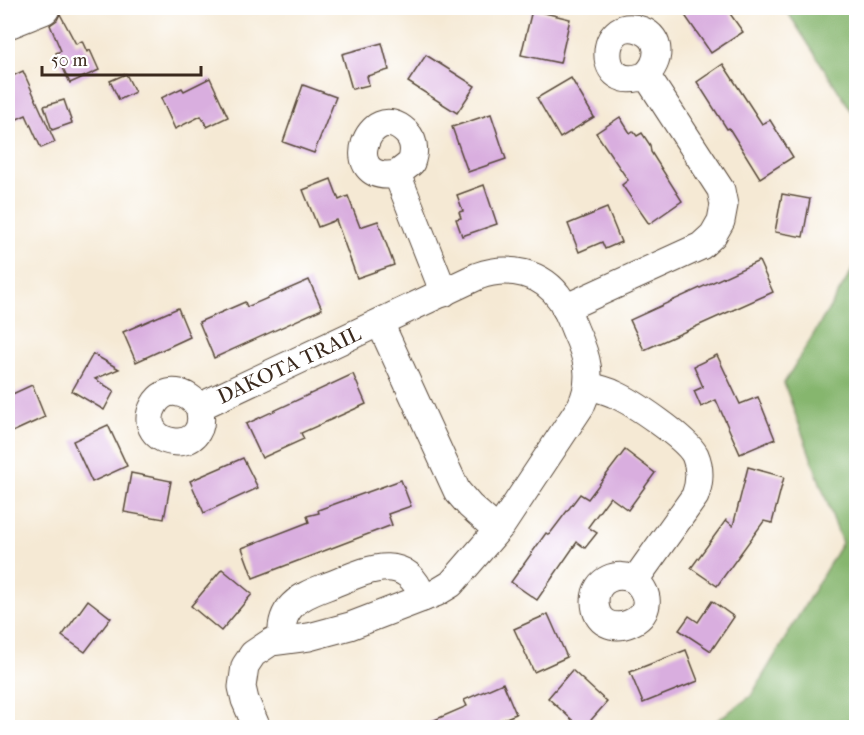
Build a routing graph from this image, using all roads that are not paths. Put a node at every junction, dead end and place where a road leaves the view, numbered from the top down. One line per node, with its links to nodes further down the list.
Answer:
1 (43, 8): 2 (main road)
2 (8, 22)
3 (646, 75): 6 (street)
4 (397, 174): 5 (street)
5 (444, 293): 6 (street, DAKOTA TRAIL); 7 (street, DAKOTA TRAIL)
6 (565, 308): 8 (street, DAKOTA TRAIL)
7 (380, 323): 9 (street, DAKOTA TRAIL); 10 (street)
8 (588, 386): 10 (street); 11 (street)
9 (199, 407)
10 (497, 530): 12 (street)
11 (635, 580)
12 (423, 598): 13 (street); 13 (street)
13 (282, 640): 14 (street)
14 (258, 728)

